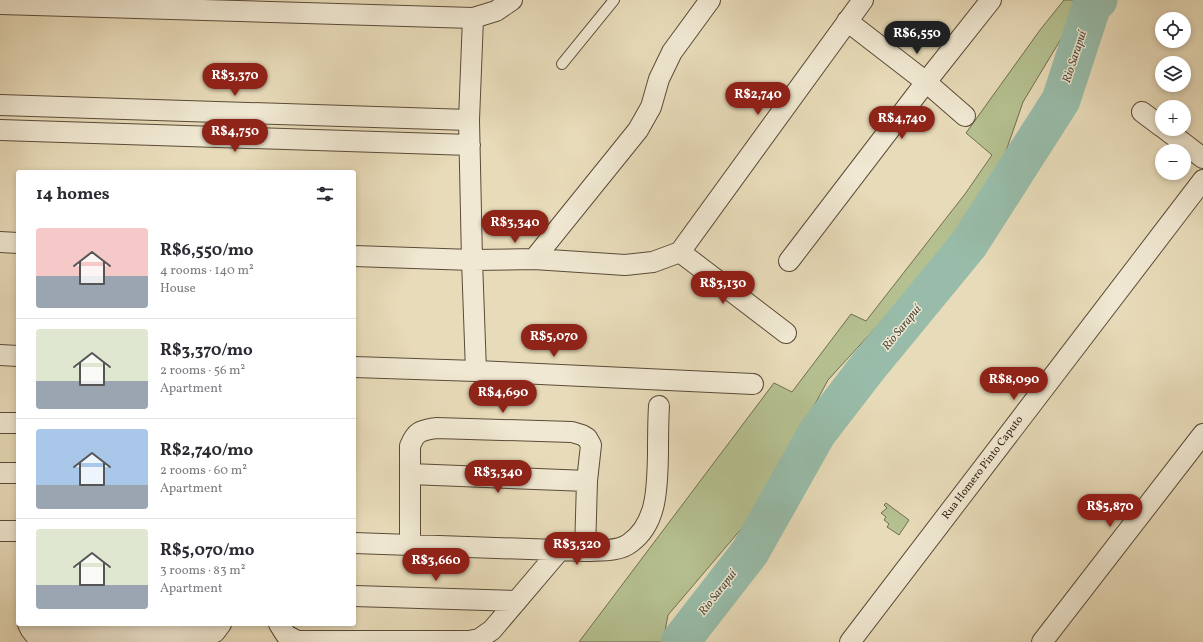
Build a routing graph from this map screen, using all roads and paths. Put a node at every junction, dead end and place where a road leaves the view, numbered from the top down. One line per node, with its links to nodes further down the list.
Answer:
1 (512, 0): 10 (street)
2 (614, 0): 12 (lane)
3 (710, 0): 28 (street)
4 (863, 0): 11 (street)
5 (991, 0): 13 (street)
6 (6, 3): 7 (street)
7 (111, 4): 8 (street)
8 (205, 5): 9 (street)
9 (276, 6): 10 (street)
10 (473, 18): 17 (street)
11 (847, 21): 13 (street); 26 (street)
12 (562, 64)
13 (926, 82): 16 (street); 30 (street)
14 (0, 105): 17 (street)
15 (1142, 112): 18 (street)
16 (965, 116)
17 (469, 120): 21 (street)
18 (1155, 122)
19 (0, 130): 21 (street)
20 (1174, 136): 22 (street)
21 (470, 145): 29 (street)
22 (1203, 158)
23 (1203, 180): 56 (street, Rua Homero Pinto Caputo)
24 (0, 242): 25 (street)
25 (16, 243)
26 (680, 252): 28 (street); 31 (street)
27 (356, 256): 29 (street)
28 (534, 259): 29 (street)
29 (472, 260): 35 (street)
30 (789, 260)
31 (786, 333)
32 (0, 355): 33 (street)
33 (16, 356)
34 (356, 367): 35 (street)
35 (476, 370): 36 (street)
36 (753, 384)
37 (659, 406): 50 (street)
38 (0, 422): 39 (street)
39 (16, 423)
40 (1203, 434): 57 (street)
41 (0, 473): 42 (street)
42 (16, 473)
43 (410, 474): 44 (street); 44 (street); 48 (street)
44 (587, 481): 50 (street)
45 (0, 531): 46 (street)
46 (16, 531)
47 (356, 543): 48 (street)
48 (410, 545): 49 (street)
49 (560, 550): 50 (street); 52 (street)
50 (585, 551)
51 (356, 596): 52 (street)
52 (517, 601): 55 (street)
53 (29, 626): 54 (street)
54 (220, 626)
55 (280, 626)
56 (850, 642)
57 (1042, 642)

